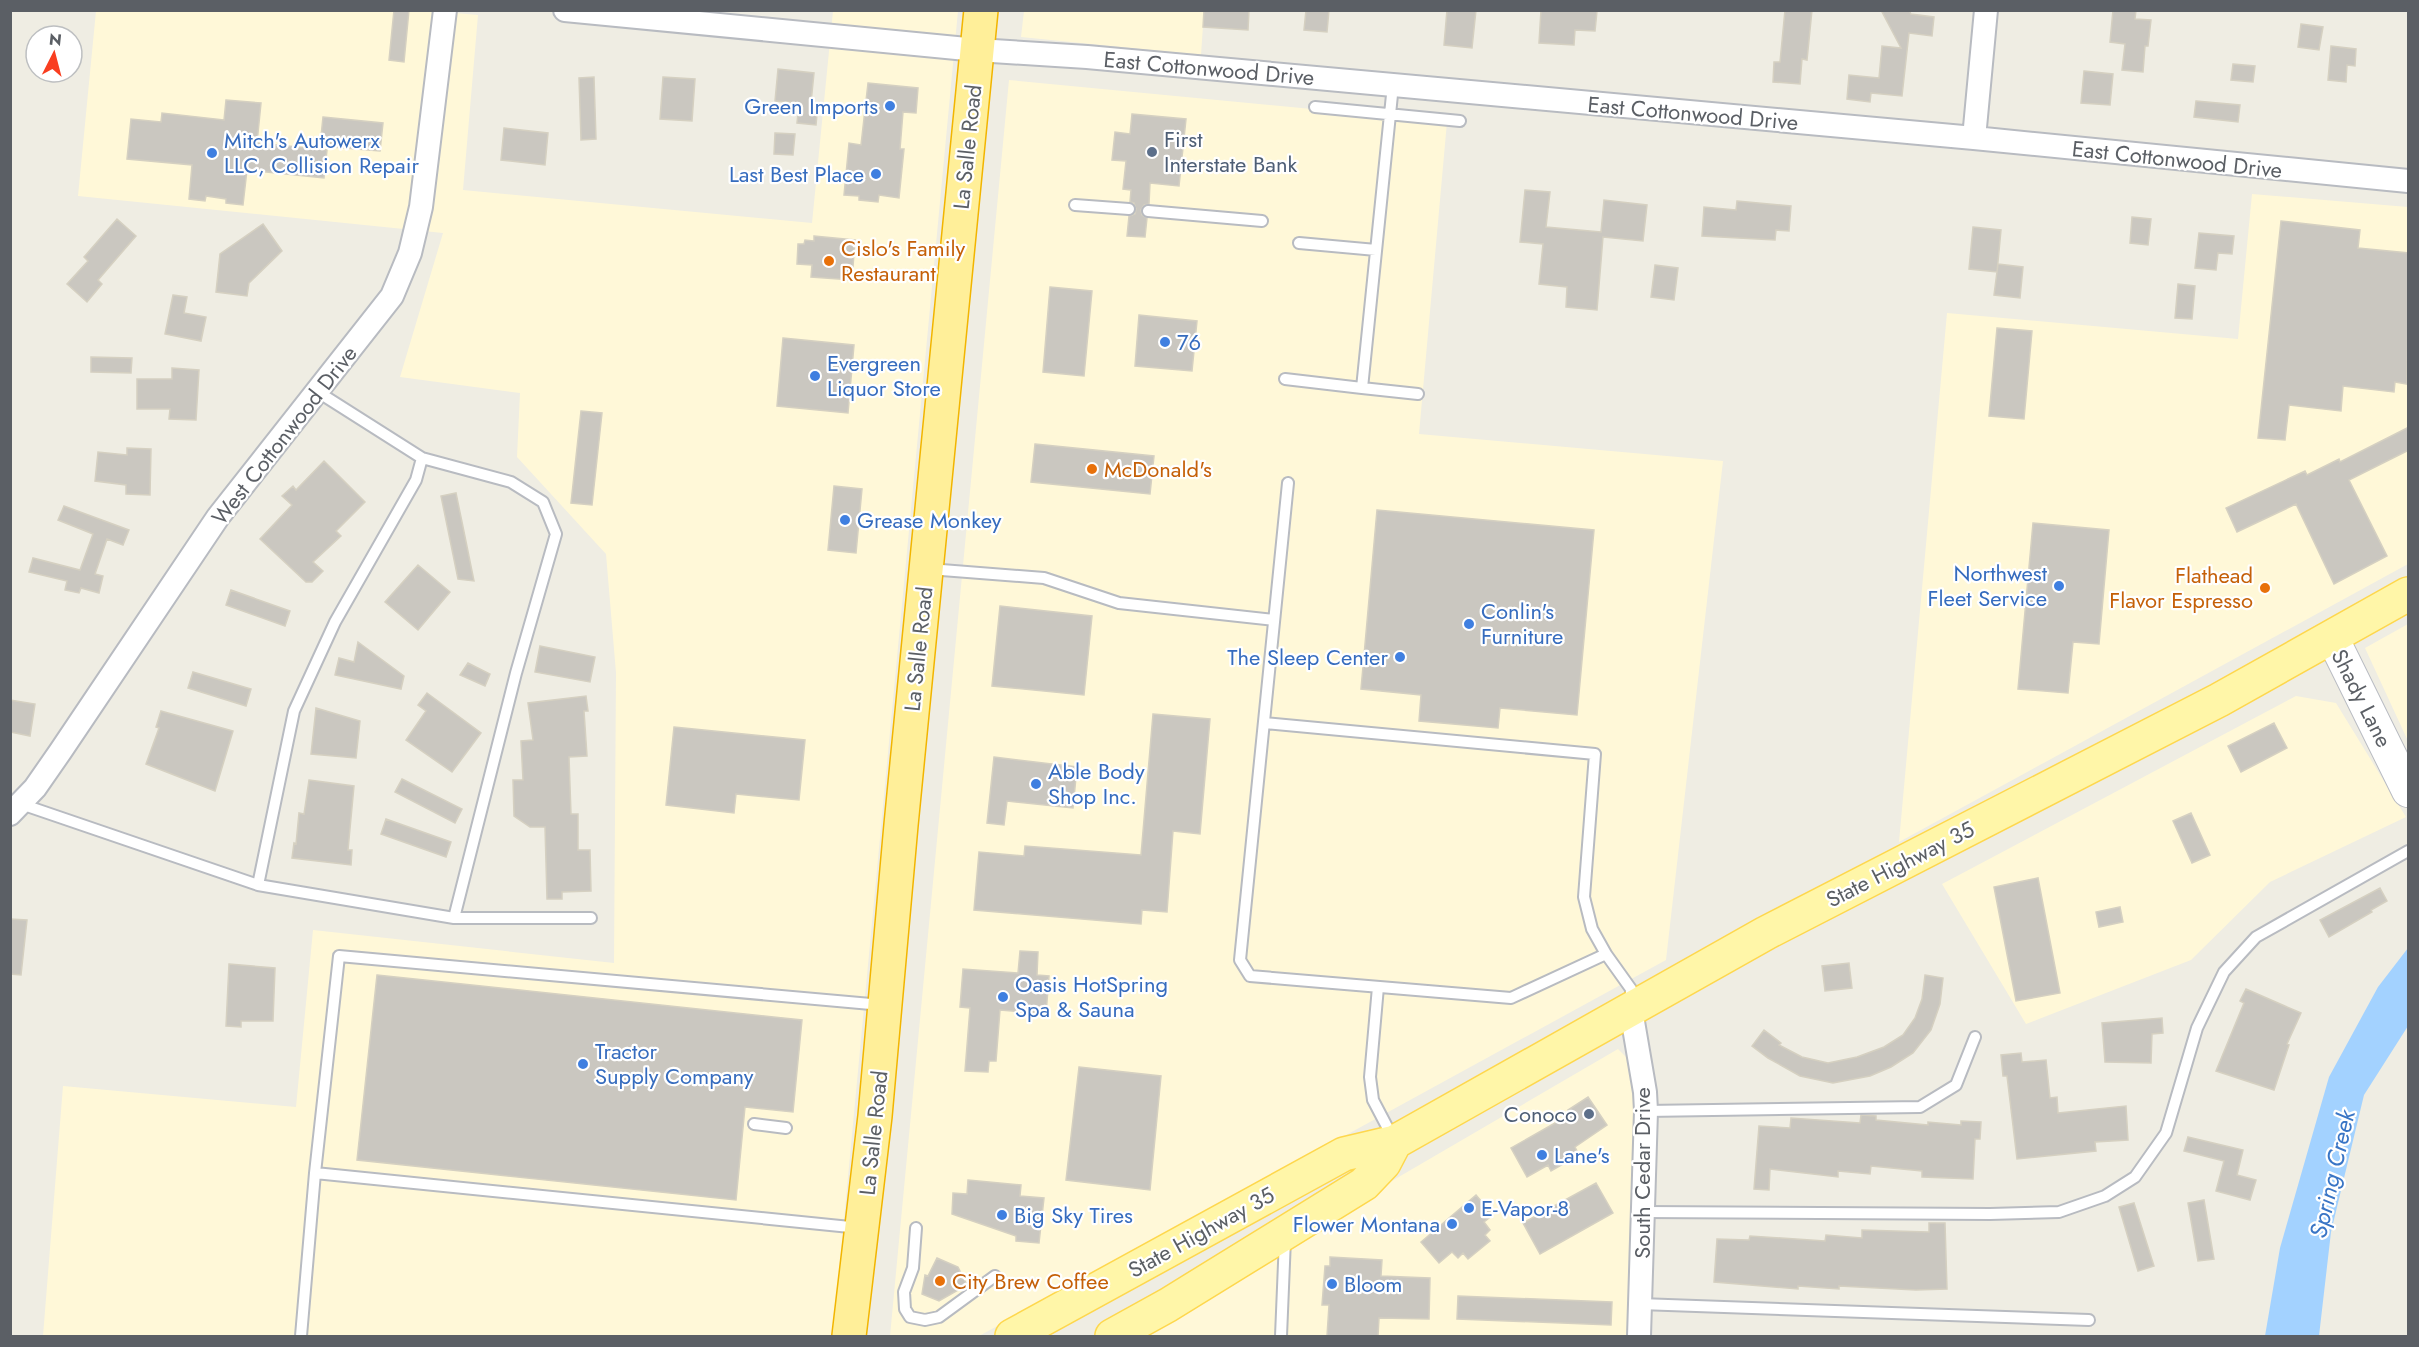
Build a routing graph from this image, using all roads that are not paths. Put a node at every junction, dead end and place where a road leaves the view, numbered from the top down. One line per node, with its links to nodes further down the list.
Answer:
1 (445, 10): 20 (street, West Cottonwood Drive)
2 (565, 10): 5 (street)
3 (981, 10): 5 (highway, La Salle Road)
4 (1986, 10): 10 (street)
5 (977, 50): 6 (street, East Cottonwood Drive); 24 (highway, La Salle Road)
6 (1393, 86): 8 (lane); 10 (street, East Cottonwood Drive)
7 (1315, 107): 8 (lane)
8 (1390, 114): 9 (lane); 17 (lane)
9 (1460, 121)
10 (1974, 138): 11 (street, East Cottonwood Drive)
11 (2409, 181)
12 (1075, 205): 13 (lane)
13 (1129, 209)
14 (1148, 211): 15 (lane)
15 (1262, 221)
16 (1299, 243): 17 (lane)
17 (1376, 250): 19 (lane)
18 (1285, 379): 19 (lane)
19 (1362, 388): 21 (lane)
20 (318, 392): 22 (lane); 30 (street, West Cottonwood Drive)
21 (1418, 394)
22 (422, 458): 32 (lane); 33 (lane)
23 (1288, 483): 26 (lane)
24 (926, 568): 26 (lane); 37 (highway, La Salle Road)
25 (2409, 594): 27 (main road, State Highway 35)
26 (1274, 620): 28 (lane)
27 (2332, 637): 29 (main road, Shady Lane); 38 (main road, State Highway 35)
28 (1264, 723): 35 (lane); 36 (lane)
29 (2409, 791)
30 (16, 809): 32 (lane)
31 (2409, 851): 45 (lane)
32 (258, 885): 33 (lane)
33 (454, 918): 34 (lane)
34 (591, 918)
35 (1606, 954): 36 (lane); 38 (lane)
36 (1378, 987): 43 (lane)
37 (885, 1005): 44 (lane); 46 (highway, La Salle Road)
38 (1631, 1010): 40 (street, South Cedar Drive); 43 (main road, State Highway 35)
39 (1975, 1037): 40 (lane)
40 (1646, 1111): 45 (street, South Cedar Drive)
41 (754, 1124): 42 (lane)
42 (786, 1128)
43 (1395, 1142): 48 (main road, State Highway 35); 56 (main road, State Highway 35)
44 (315, 1173): 46 (lane); 53 (lane)
45 (1643, 1212): 51 (street, South Cedar Drive)
46 (863, 1228): 50 (highway, La Salle Road)
47 (916, 1228): 49 (lane)
48 (1285, 1233): 57 (main road, State Highway 35); 58 (lane)
49 (995, 1276)
50 (856, 1287): 54 (highway); 55 (highway, La Salle Road)
51 (1640, 1304): 52 (lane); 59 (street, South Cedar Drive)
52 (2089, 1320)
53 (301, 1336)
54 (826, 1336)
55 (849, 1336)
56 (1012, 1336)
57 (1112, 1336)
58 (1281, 1336)
59 (1639, 1336)

